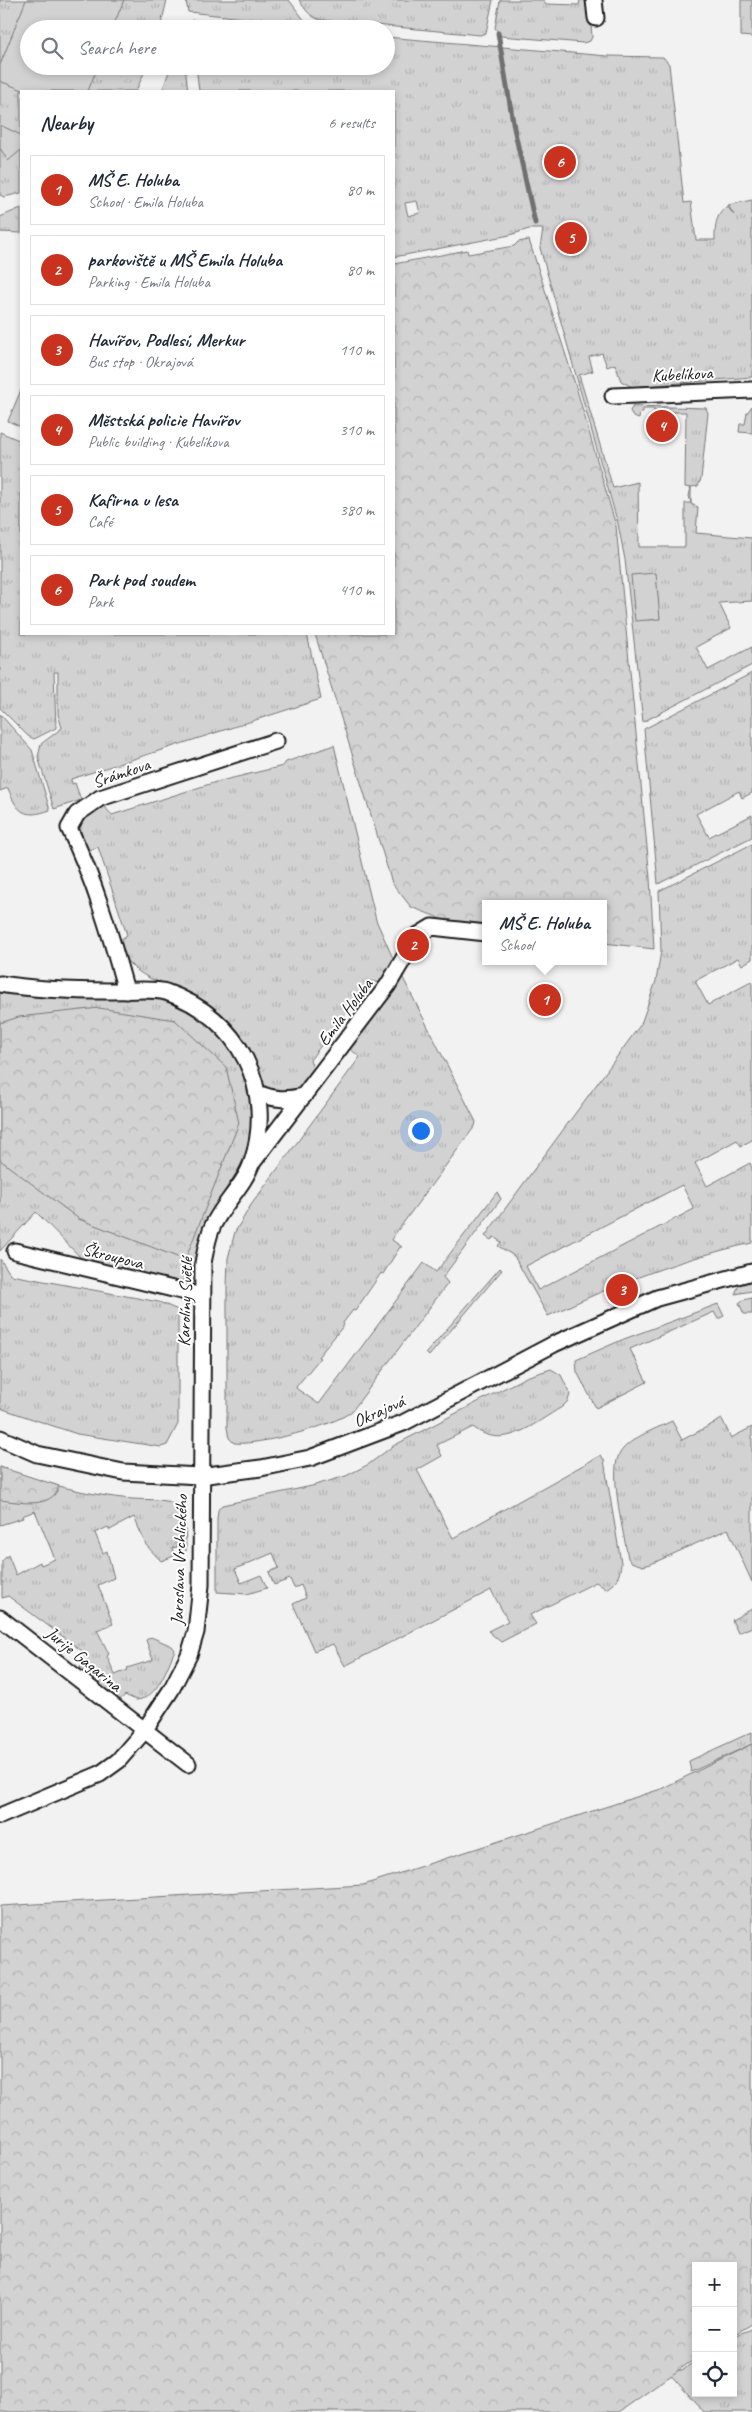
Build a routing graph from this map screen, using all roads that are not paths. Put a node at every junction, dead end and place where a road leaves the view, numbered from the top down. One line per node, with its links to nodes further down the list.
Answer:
1 (594, 0): 2 (street)
2 (596, 18)
3 (752, 390): 4 (street, Kubelíkova)
4 (614, 396)
5 (276, 741): 8 (street, Šrámkova)
6 (482, 933): 10 (street, Emila Holuba)
7 (0, 984): 8 (street, Karolíny Světlé)
8 (126, 991): 9 (street, Karolíny Světlé)
9 (258, 1093): 10 (street); 11 (street, Karolíny Světlé)
10 (304, 1096): 11 (street, Emila Holuba)
11 (252, 1163): 14 (street, Karolíny Světlé)
12 (15, 1251): 14 (street, Škroupova)
13 (752, 1272): 16 (street, Okrajová)
14 (202, 1296): 16 (street, Karolíny Světlé)
15 (0, 1438): 16 (street, Okrajová)
16 (200, 1476): 18 (street, Jaroslava Vrchlického)
17 (0, 1618): 18 (street, Jurije Gagarina)
18 (144, 1731): 19 (street, Jurije Gagarina); 20 (street, Jaroslava Vrchlického)
19 (188, 1764)
20 (0, 1816)

